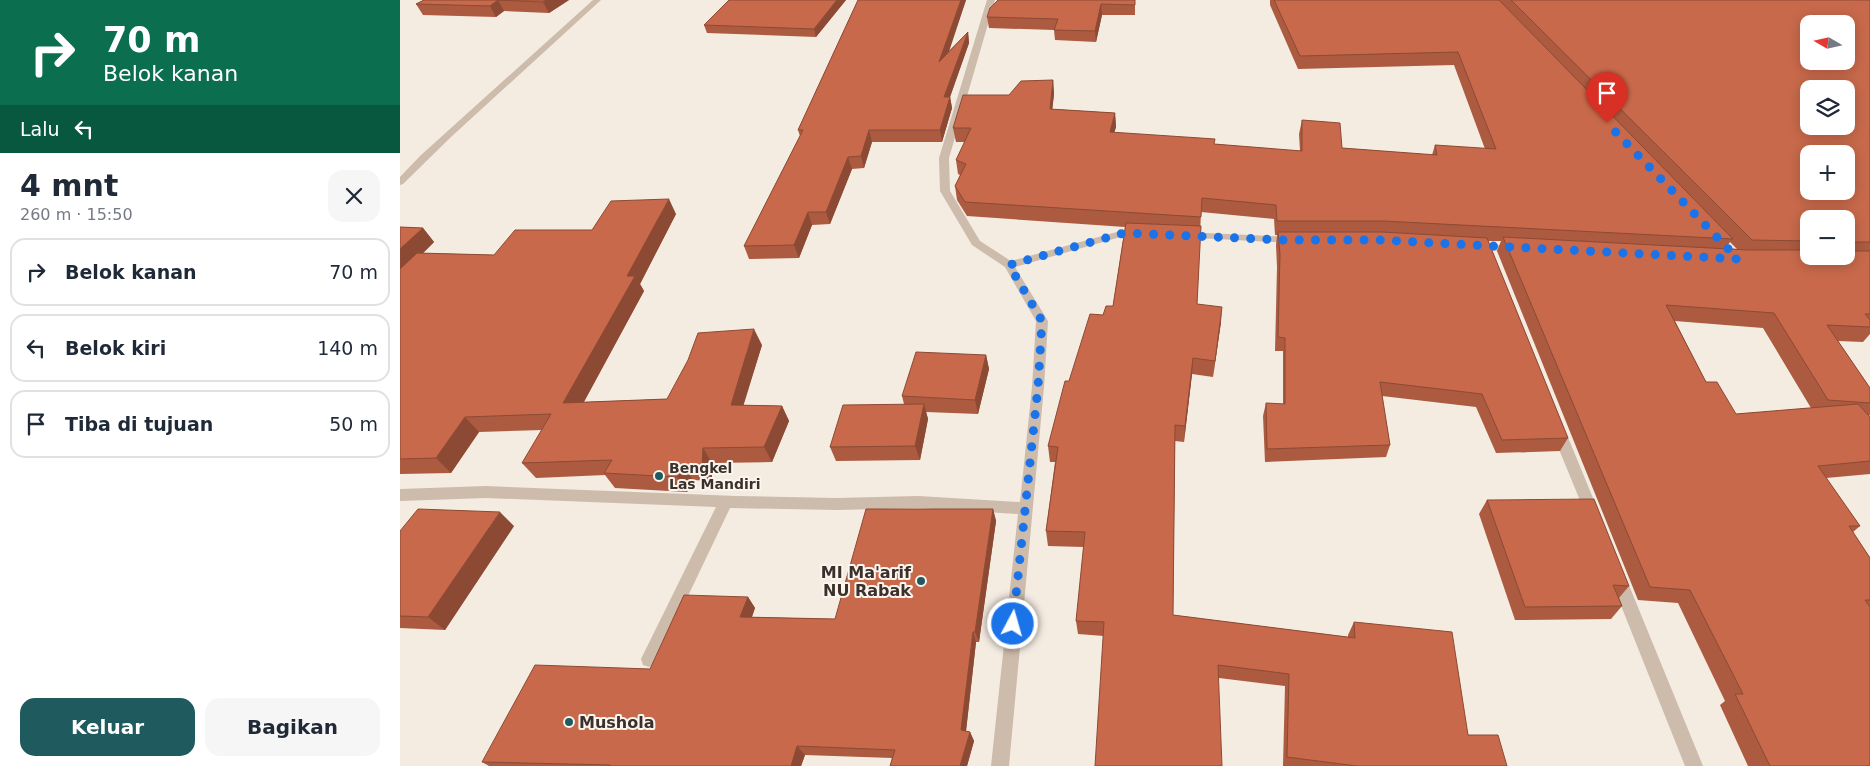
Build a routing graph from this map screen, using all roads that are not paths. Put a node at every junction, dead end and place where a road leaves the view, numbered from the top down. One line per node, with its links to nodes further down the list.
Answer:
1 (597, 0): 3 (street)
2 (991, 0): 12 (street)
3 (434, 147): 4 (street); 5 (street)
4 (400, 173)
5 (400, 182)
6 (1154, 234): 12 (street)
7 (1174, 235): 8 (street)
8 (1302, 240)
9 (1468, 246): 10 (street)
10 (1488, 248): 11 (street); 13 (street)
11 (1528, 250)
12 (1009, 265): 17 (street)
13 (1495, 266)
14 (1554, 418): 18 (street)
15 (400, 495): 16 (street)
16 (726, 502): 17 (street); 20 (street)
17 (1026, 508): 21 (street)
18 (1598, 528)
19 (1613, 565): 22 (street)
20 (649, 659)
21 (1000, 766)
22 (1694, 766)

